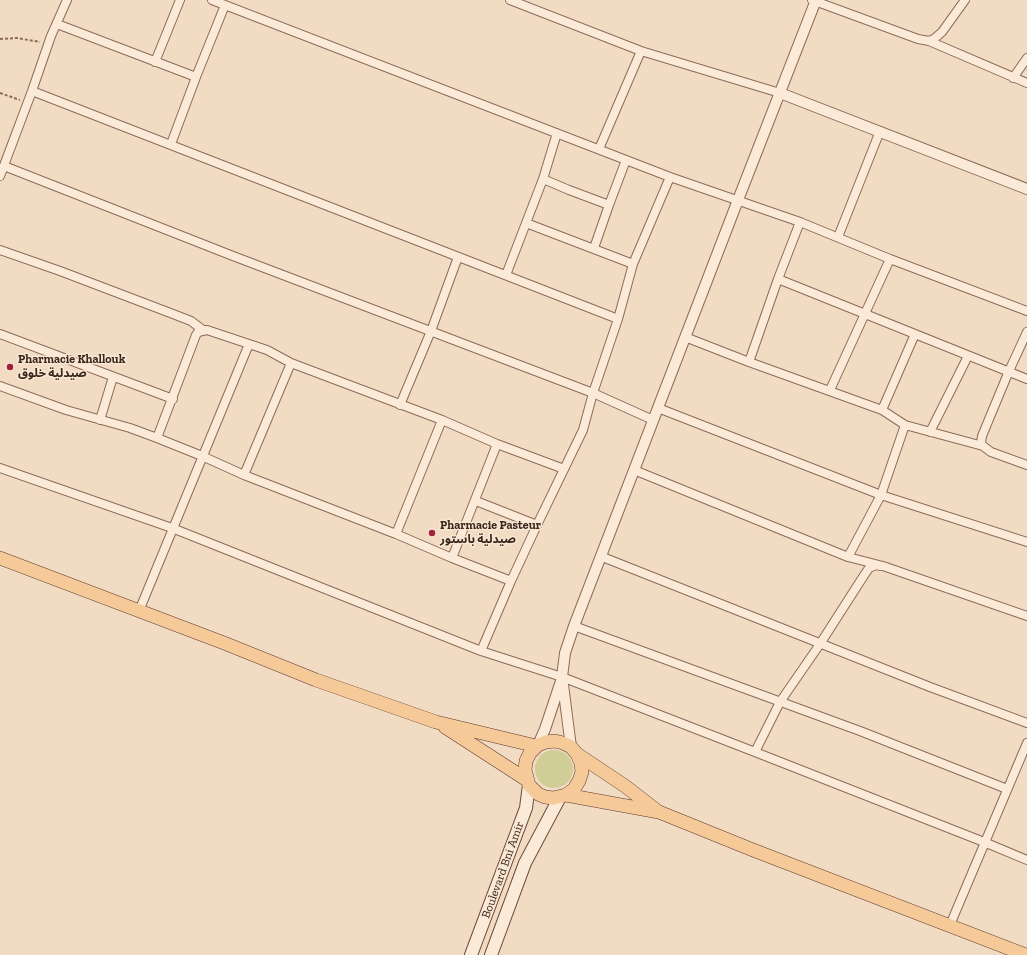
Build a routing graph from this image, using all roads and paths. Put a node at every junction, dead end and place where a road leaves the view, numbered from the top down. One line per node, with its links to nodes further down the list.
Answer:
1 (67, 0): 8 (street)
2 (180, 0): 14 (street)
3 (212, 0): 7 (street)
4 (510, 0): 12 (street)
5 (815, 0): 10 (street); 20 (street)
6 (965, 0): 10 (street)
7 (224, 5): 15 (street); 23 (street)
8 (57, 24): 11 (street); 14 (street)
9 (0, 39): 11 (path)
10 (929, 41): 16 (street)
11 (48, 44): 18 (street)
12 (641, 51): 20 (street); 25 (street)
13 (1027, 58): 16 (street)
14 (155, 62): 15 (street)
15 (196, 77): 24 (street)
16 (1013, 78): 17 (street)
17 (1027, 83)
18 (32, 91): 21 (street); 24 (street)
19 (0, 93): 21 (path)
20 (780, 93): 22 (street); 32 (street)
21 (27, 102): 27 (street)
22 (880, 131): 31 (street); 36 (street)
23 (557, 133): 25 (street); 30 (street)
24 (171, 144): 39 (street)
25 (599, 149): 26 (street)
26 (626, 160): 29 (street); 33 (street)
27 (4, 166): 28 (street); 48 (street)
28 (0, 176)
29 (670, 177): 32 (street); 41 (street)
30 (543, 179): 33 (street); 35 (street)
31 (1027, 189)
32 (738, 200): 34 (street); 52 (street)
33 (609, 205): 37 (street)
34 (800, 222): 36 (street); 43 (street)
35 (526, 223): 37 (street); 42 (street)
36 (838, 237): 40 (street)
37 (594, 248): 41 (street)
38 (0, 250): 47 (street)
39 (458, 257): 42 (street); 48 (street)
40 (890, 259): 44 (street); 45 (street)
41 (633, 264): 46 (street)
42 (506, 275): 46 (street)
43 (778, 279): 45 (street); 55 (street)
44 (1027, 311)
45 (865, 315): 51 (street); 61 (street)
46 (618, 319): 62 (street)
47 (203, 330): 53 (street); 63 (street)
48 (431, 331): 62 (street); 64 (street)
49 (1027, 332): 57 (street)
50 (0, 334): 58 (street)
51 (915, 334): 54 (street); 66 (street)
52 (686, 337): 55 (street); 65 (street)
53 (249, 344): 56 (street); 75 (street)
54 (968, 356): 57 (street); 71 (street)
55 (749, 362): 61 (street)
56 (291, 363): 64 (street); 80 (street)
57 (1009, 372): 59 (street); 74 (street)
58 (113, 377): 63 (street); 67 (street)
59 (1027, 378)
60 (0, 386): 67 (street)
61 (830, 390): 66 (street)
62 (593, 393): 69 (street); 78 (street)
63 (173, 399): 72 (street)
64 (400, 405): 68 (street)
65 (658, 408): 69 (street); 81 (street)
66 (882, 410): 70 (street)
67 (100, 420): 72 (street)
68 (442, 420): 73 (street); 85 (street)
69 (653, 420): 79 (street)
70 (905, 425): 71 (street); 81 (street)
71 (930, 432): 74 (street)
72 (157, 438): 75 (street)
73 (498, 444): 78 (street); 82 (street)
74 (983, 446): 76 (street)
75 (202, 456): 80 (street); 84 (street)
76 (1027, 464)
77 (0, 468): 84 (street)
78 (564, 470): 83 (street)
79 (634, 470): 87 (street); 88 (street)
80 (244, 475): 85 (street)
81 (881, 495): 86 (street); 88 (street)
82 (476, 501): 83 (street); 90 (street)
83 (537, 525): 92 (street)
84 (172, 528): 93 (street); 97 (street)
85 (396, 534): 90 (street)
86 (1027, 542)
87 (600, 556): 95 (street); 96 (street)
88 (848, 557): 91 (street)
89 (0, 558): 93 (main road)
90 (452, 558): 92 (street)
91 (882, 566): 94 (street); 96 (street)
92 (511, 581): 97 (street)
93 (139, 611): 100 (main road)
94 (1027, 616)
95 (574, 626): 98 (street); 99 (street)
96 (820, 644): 99 (street); 101 (street)
97 (481, 651): 98 (street)
98 (562, 677): 103 (street); 104 (street); 105 (street)
99 (780, 702): 105 (street); 107 (street)
100 (436, 722): 103 (main road); 106 (main road)
101 (1027, 723)
102 (1027, 743): 107 (street)
103 (537, 745): 104 (main road); 106 (main road)
104 (574, 751): 108 (main road); 109 (main road)
105 (755, 752): 110 (street)
106 (528, 782): 108 (main road); 113 (main road, Boulevard Bni Amir)
107 (1007, 790): 110 (street)
108 (563, 796): 109 (main road); 114 (main road, Boulevard Bni Amir)
109 (659, 812): 112 (main road)
110 (984, 842): 111 (street); 112 (street)
111 (1027, 860)
112 (950, 925): 115 (main road)
113 (471, 955)
114 (491, 955)
115 (1026, 955)

